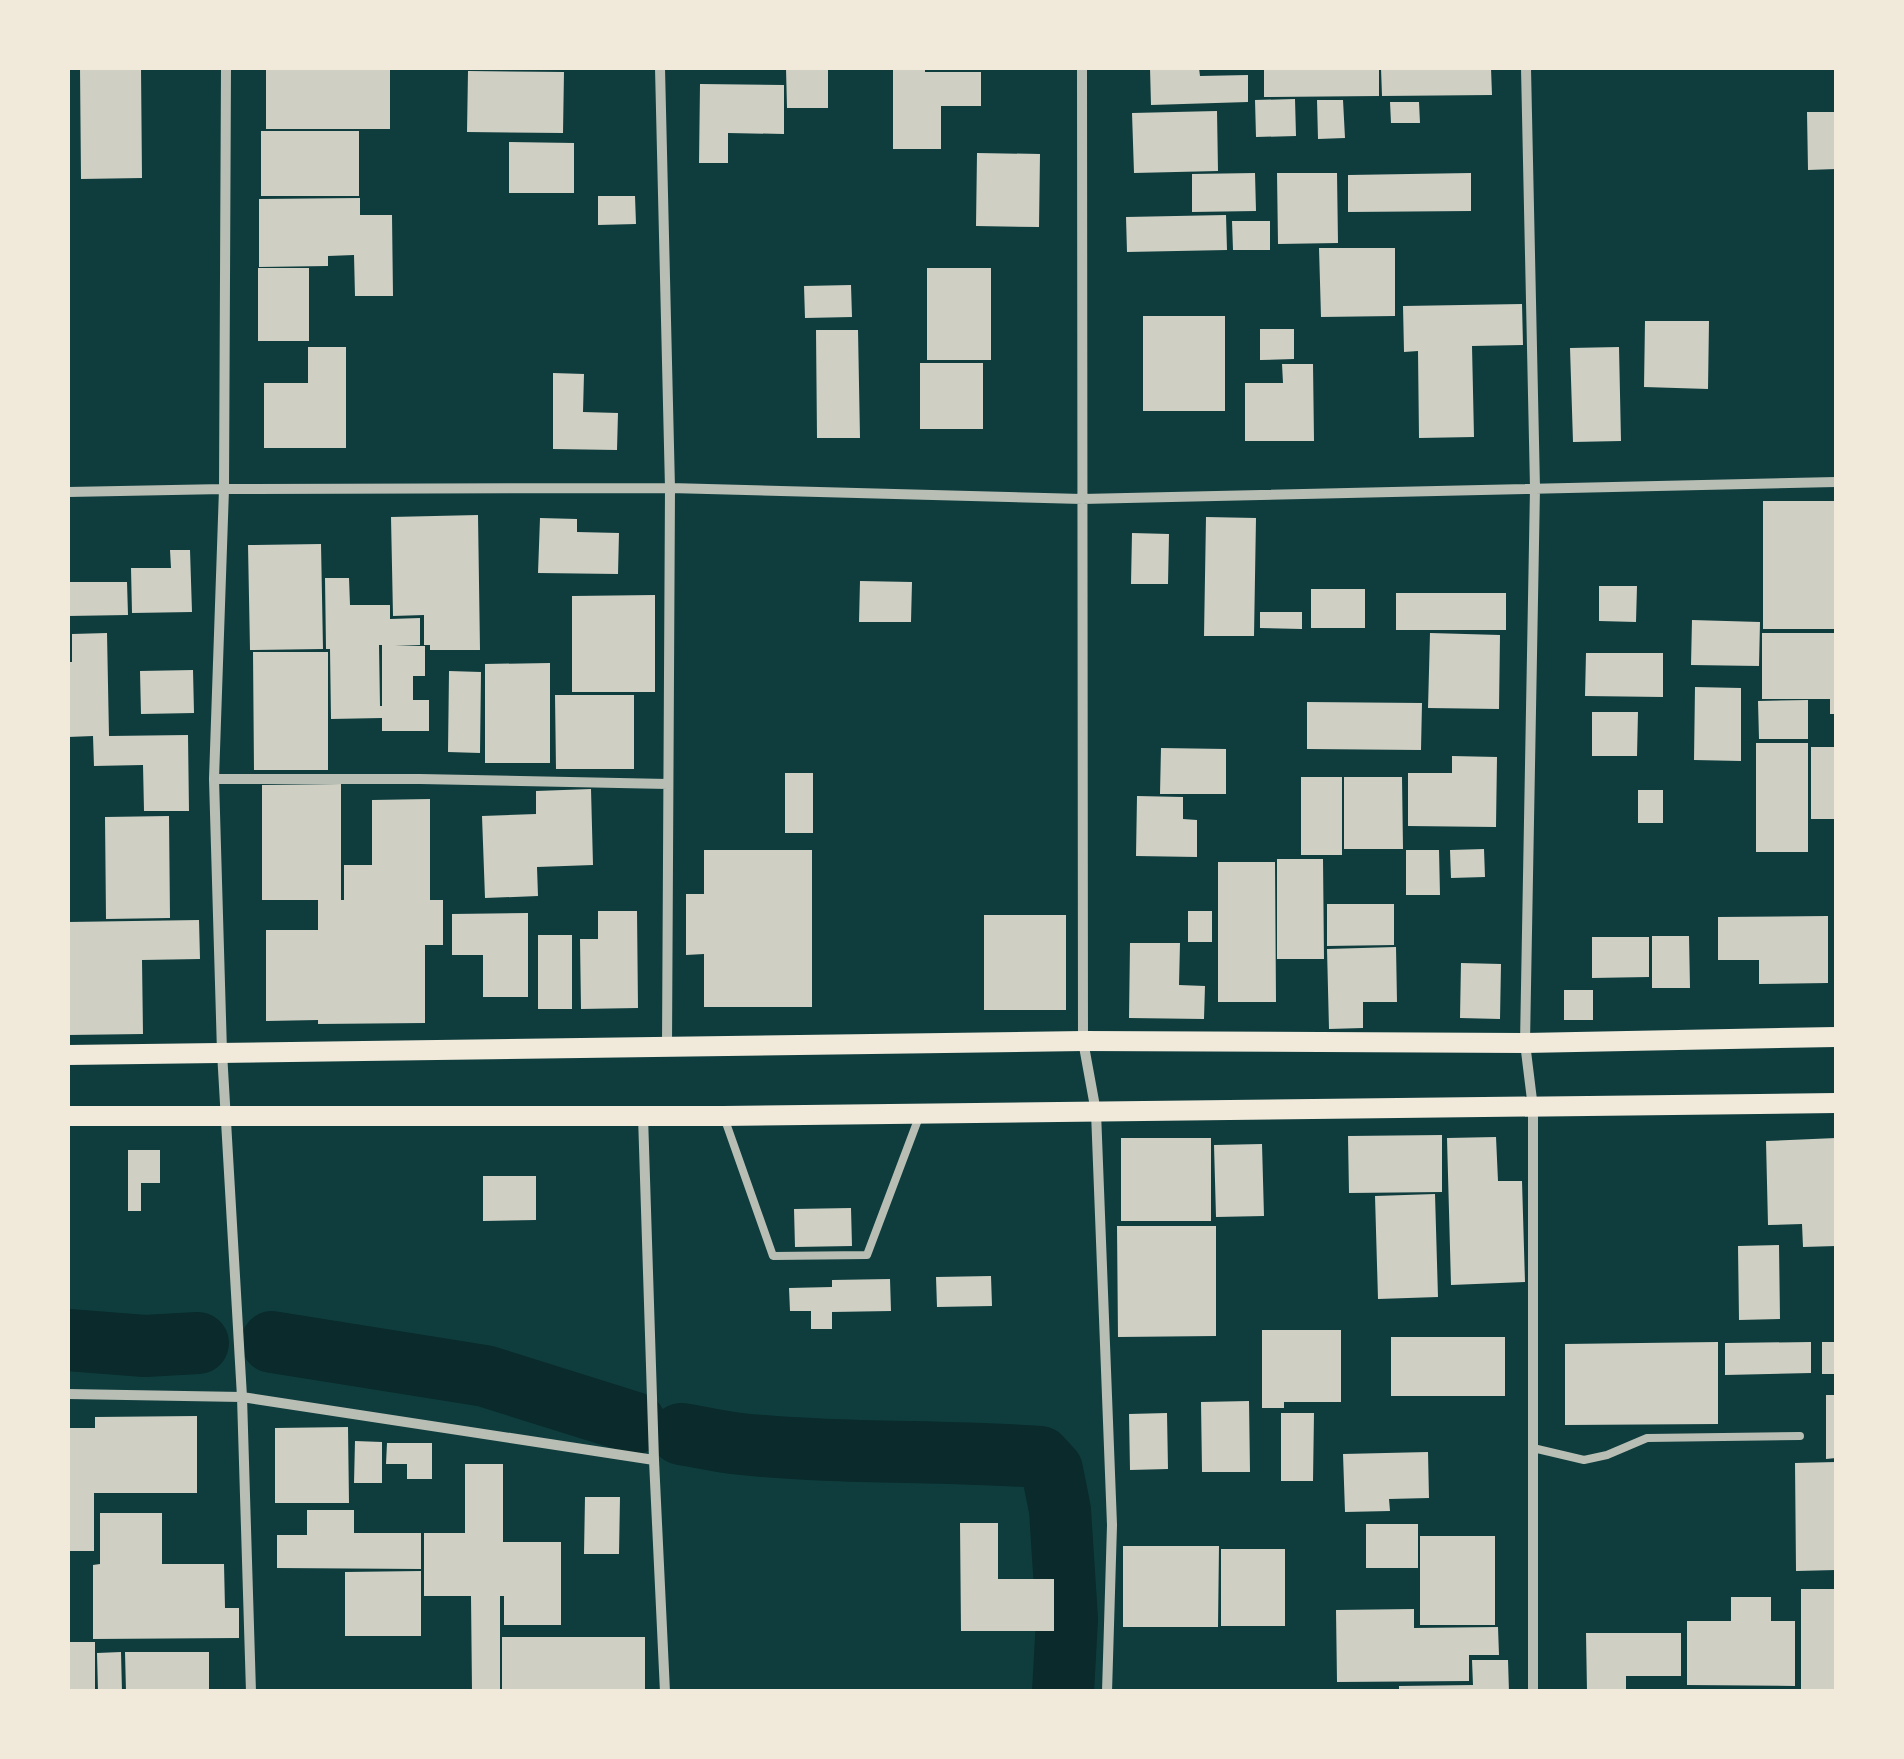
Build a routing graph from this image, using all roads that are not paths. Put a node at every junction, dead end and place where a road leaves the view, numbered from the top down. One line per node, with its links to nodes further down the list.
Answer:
1 (226, 68): 8 (street)
2 (660, 68): 6 (street)
3 (1082, 68): 10 (street)
4 (1526, 68): 7 (street)
5 (1836, 482): 7 (street)
6 (670, 488): 8 (street); 10 (street); 12 (street)
7 (1534, 488): 10 (street); 15 (street)
8 (224, 489): 9 (street); 11 (street)
9 (68, 492)
10 (1082, 499): 14 (street)
11 (214, 778): 12 (street); 17 (street)
12 (668, 784): 16 (street)
13 (1836, 1037): 15 (main road)
14 (1083, 1042): 15 (main road); 16 (main road); 21 (street)
15 (1525, 1043): 20 (street)
16 (667, 1046): 17 (main road)
17 (222, 1052): 18 (main road); 24 (street)
18 (68, 1055)
19 (1836, 1103): 20 (main road)
20 (1533, 1108): 21 (main road); 30 (street)
21 (1096, 1112): 22 (main road); 34 (street)
22 (921, 1114): 26 (main road); 26 (lane)
23 (68, 1116): 24 (main road)
24 (226, 1116): 25 (main road); 28 (street)
25 (644, 1116): 26 (main road); 31 (street)
26 (723, 1116)
27 (68, 1394): 28 (street)
28 (242, 1397): 31 (street); 32 (street)
29 (1800, 1436): 30 (lane)
30 (1533, 1448): 35 (street)
31 (654, 1460): 33 (street)
32 (250, 1692)
33 (664, 1692)
34 (1107, 1692)
35 (1533, 1692)

